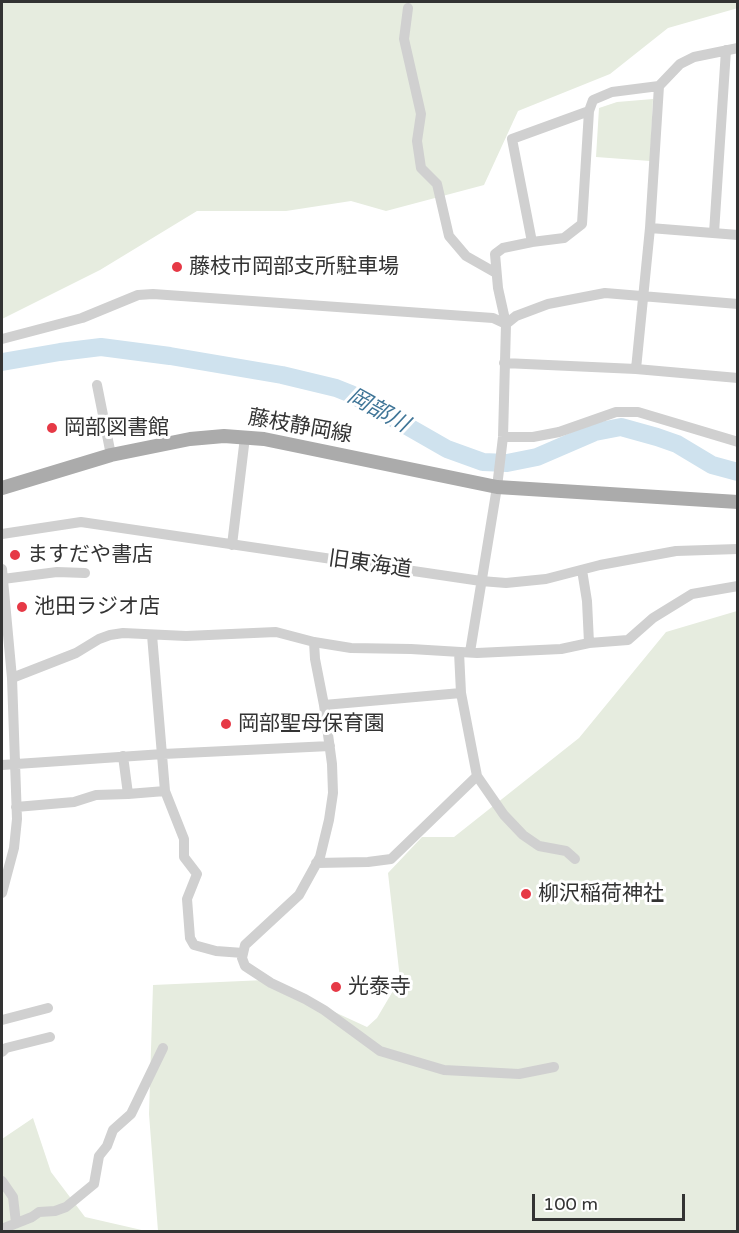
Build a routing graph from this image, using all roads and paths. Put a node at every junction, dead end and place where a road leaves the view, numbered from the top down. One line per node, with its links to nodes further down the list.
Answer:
1 (408, 8): 10 (street)
2 (738, 48): 3 (street)
3 (726, 50): 4 (street); 7 (street)
4 (660, 86): 5 (street); 6 (street)
5 (589, 111): 9 (street); 9 (street)
6 (650, 228): 7 (street); 11 (street)
7 (714, 233): 8 (street)
8 (738, 235)
9 (532, 242): 10 (street)
10 (496, 273): 13 (street)
11 (642, 297): 12 (street); 13 (street); 16 (street)
12 (738, 304)
13 (506, 324): 14 (street); 15 (street)
14 (2, 339)
15 (504, 363): 16 (street); 19 (street)
16 (636, 369): 17 (street)
17 (738, 378)
18 (97, 385): 22 (street)
19 (503, 436): 21 (street); 23 (street)
20 (245, 437): 22 (main road, 藤枝静岡線); 23 (main road, 藤枝静岡線); 27 (street)
21 (738, 442)
22 (111, 455): 24 (main road, 藤枝静岡線)
23 (498, 481): 25 (main road, 藤枝静岡線); 32 (street)
24 (2, 488)
25 (738, 502)
26 (2, 534): 27 (street, 旧東海道)
27 (232, 545): 32 (street, 旧東海道)
28 (738, 549): 29 (street, 旧東海道)
29 (582, 570): 32 (street, 旧東海道); 36 (street)
30 (85, 573): 31 (street)
31 (2, 574): 38 (street)
32 (481, 581): 37 (street)
33 (738, 586): 36 (street)
34 (152, 635): 35 (street); 38 (street); 43 (street)
35 (314, 642): 37 (street); 41 (street)
36 (590, 643): 37 (street)
37 (465, 652): 40 (street)
38 (12, 678): 39 (street)
39 (7, 692): 45 (street)
40 (461, 693): 41 (street); 47 (street)
41 (324, 705): 42 (street)
42 (330, 746): 43 (street); 52 (street)
43 (163, 754): 44 (street); 48 (street)
44 (123, 756): 45 (street); 49 (street)
45 (15, 763): 46 (street); 50 (street)
46 (2, 765)
47 (477, 776): 51 (street); 52 (street)
48 (165, 791): 49 (street); 54 (street)
49 (128, 794): 50 (street)
50 (16, 807): 53 (street)
51 (575, 859)
52 (316, 863): 54 (street)
53 (2, 893)
54 (243, 953): 60 (street)
55 (48, 1008): 56 (street)
56 (2, 1020)
57 (50, 1037): 59 (street)
58 (163, 1048): 62 (street)
59 (2, 1052)
60 (554, 1067)
61 (2, 1181): 62 (street)
62 (16, 1223): 63 (street)
63 (2, 1229)

